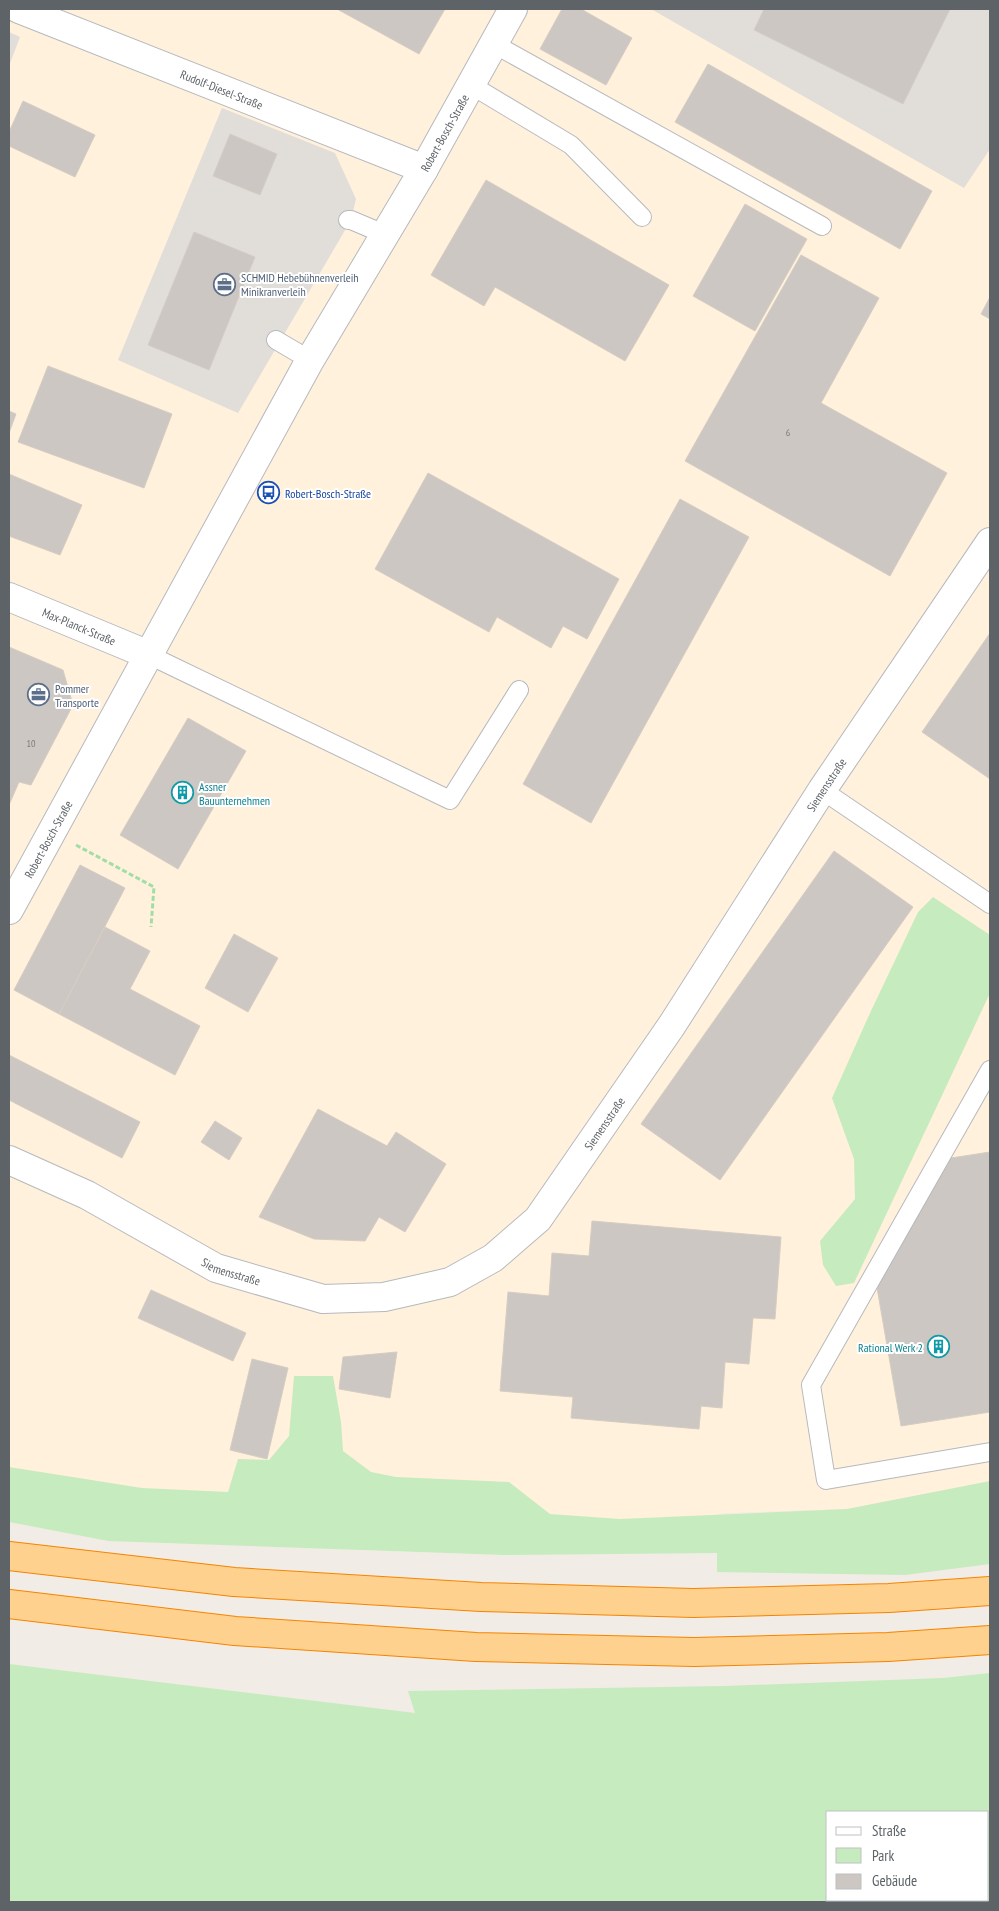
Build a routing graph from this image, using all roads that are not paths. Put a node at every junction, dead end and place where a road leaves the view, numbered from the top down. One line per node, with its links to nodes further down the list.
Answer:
1 (19, 9): 5 (street, Rudolf-Diesel-Straße)
2 (513, 9): 3 (street, Robert-Bosch-Straße)
3 (494, 44): 4 (street, Robert-Bosch-Straße); 8 (lane)
4 (471, 85): 5 (street, Robert-Bosch-Straße); 6 (lane)
5 (424, 168): 9 (street, Robert-Bosch-Straße)
6 (642, 217)
7 (348, 220): 9 (lane)
8 (822, 226)
9 (384, 234): 11 (street, Robert-Bosch-Straße)
10 (276, 340): 11 (lane)
11 (310, 360): 14 (street, Robert-Bosch-Straße)
12 (990, 542): 16 (street, Siemensstraße)
13 (9, 597): 14 (street, Max-Planck-Straße)
14 (149, 655): 15 (lane); 18 (street, Robert-Bosch-Straße)
15 (519, 690)
16 (822, 790): 17 (lane); 20 (street, Siemensstraße)
17 (990, 904)
18 (9, 910)
19 (990, 1070): 21 (lane)
20 (9, 1160)
21 (990, 1452)
22 (9, 1556): 23 (highway)
23 (990, 1592)
24 (9, 1604): 25 (highway)
25 (990, 1640)

